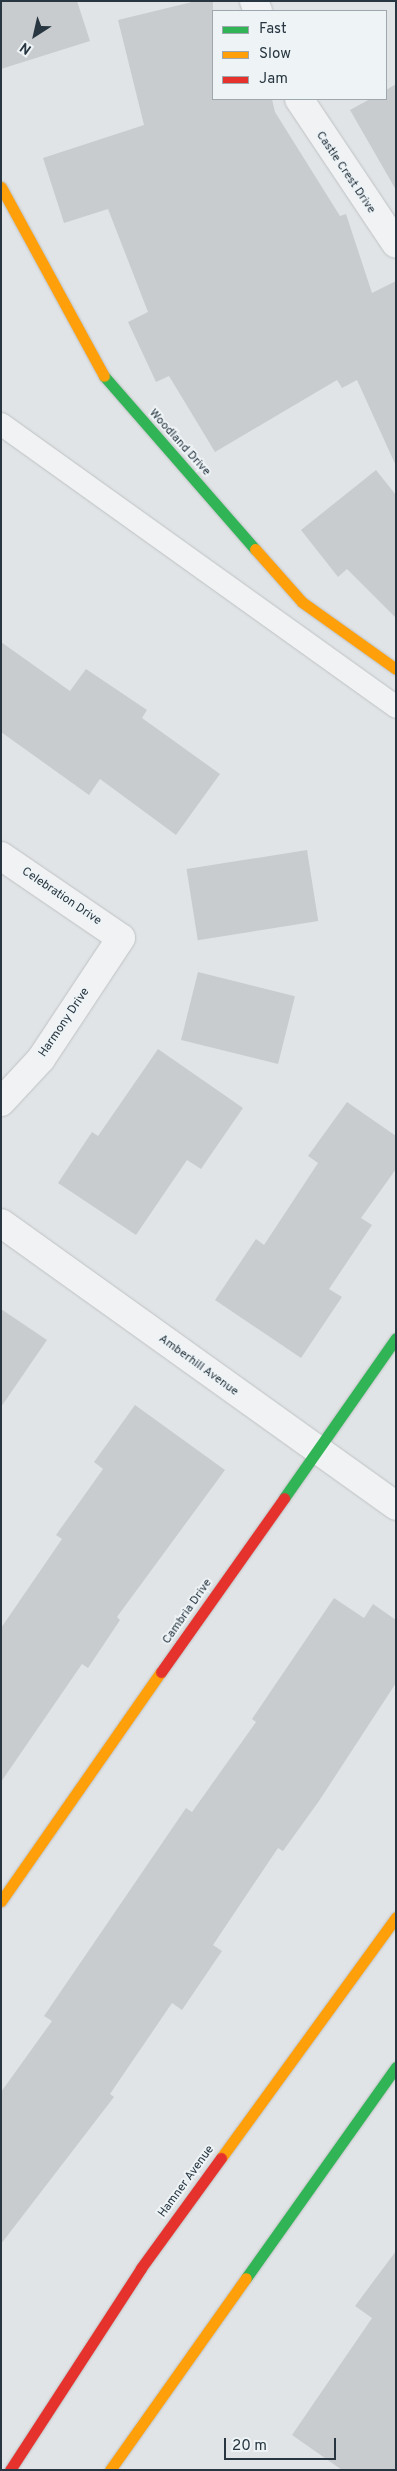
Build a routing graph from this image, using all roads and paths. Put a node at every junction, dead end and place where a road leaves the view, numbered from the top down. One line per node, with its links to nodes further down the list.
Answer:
1 (300, 100): 3 (street, Castle Crest Drive)
2 (1, 187): 5 (street, Woodland Drive)
3 (396, 244)
4 (1, 424): 6 (lane)
5 (396, 669)
6 (396, 707)
7 (1, 856): 8 (street, Celebration Drive)
8 (121, 938): 9 (street, Harmony Drive)
9 (1, 1102)
10 (1, 1223): 12 (street, Amberhill Avenue)
11 (396, 1338): 12 (street, Cambria Drive)
12 (317, 1452): 13 (street, Amberhill Avenue); 14 (street, Cambria Drive)
13 (396, 1506)
14 (1, 1901)
15 (396, 1917): 17 (street, Hamner Avenue)
16 (396, 2067): 18 (street)
17 (10, 2470)
18 (110, 2470)

